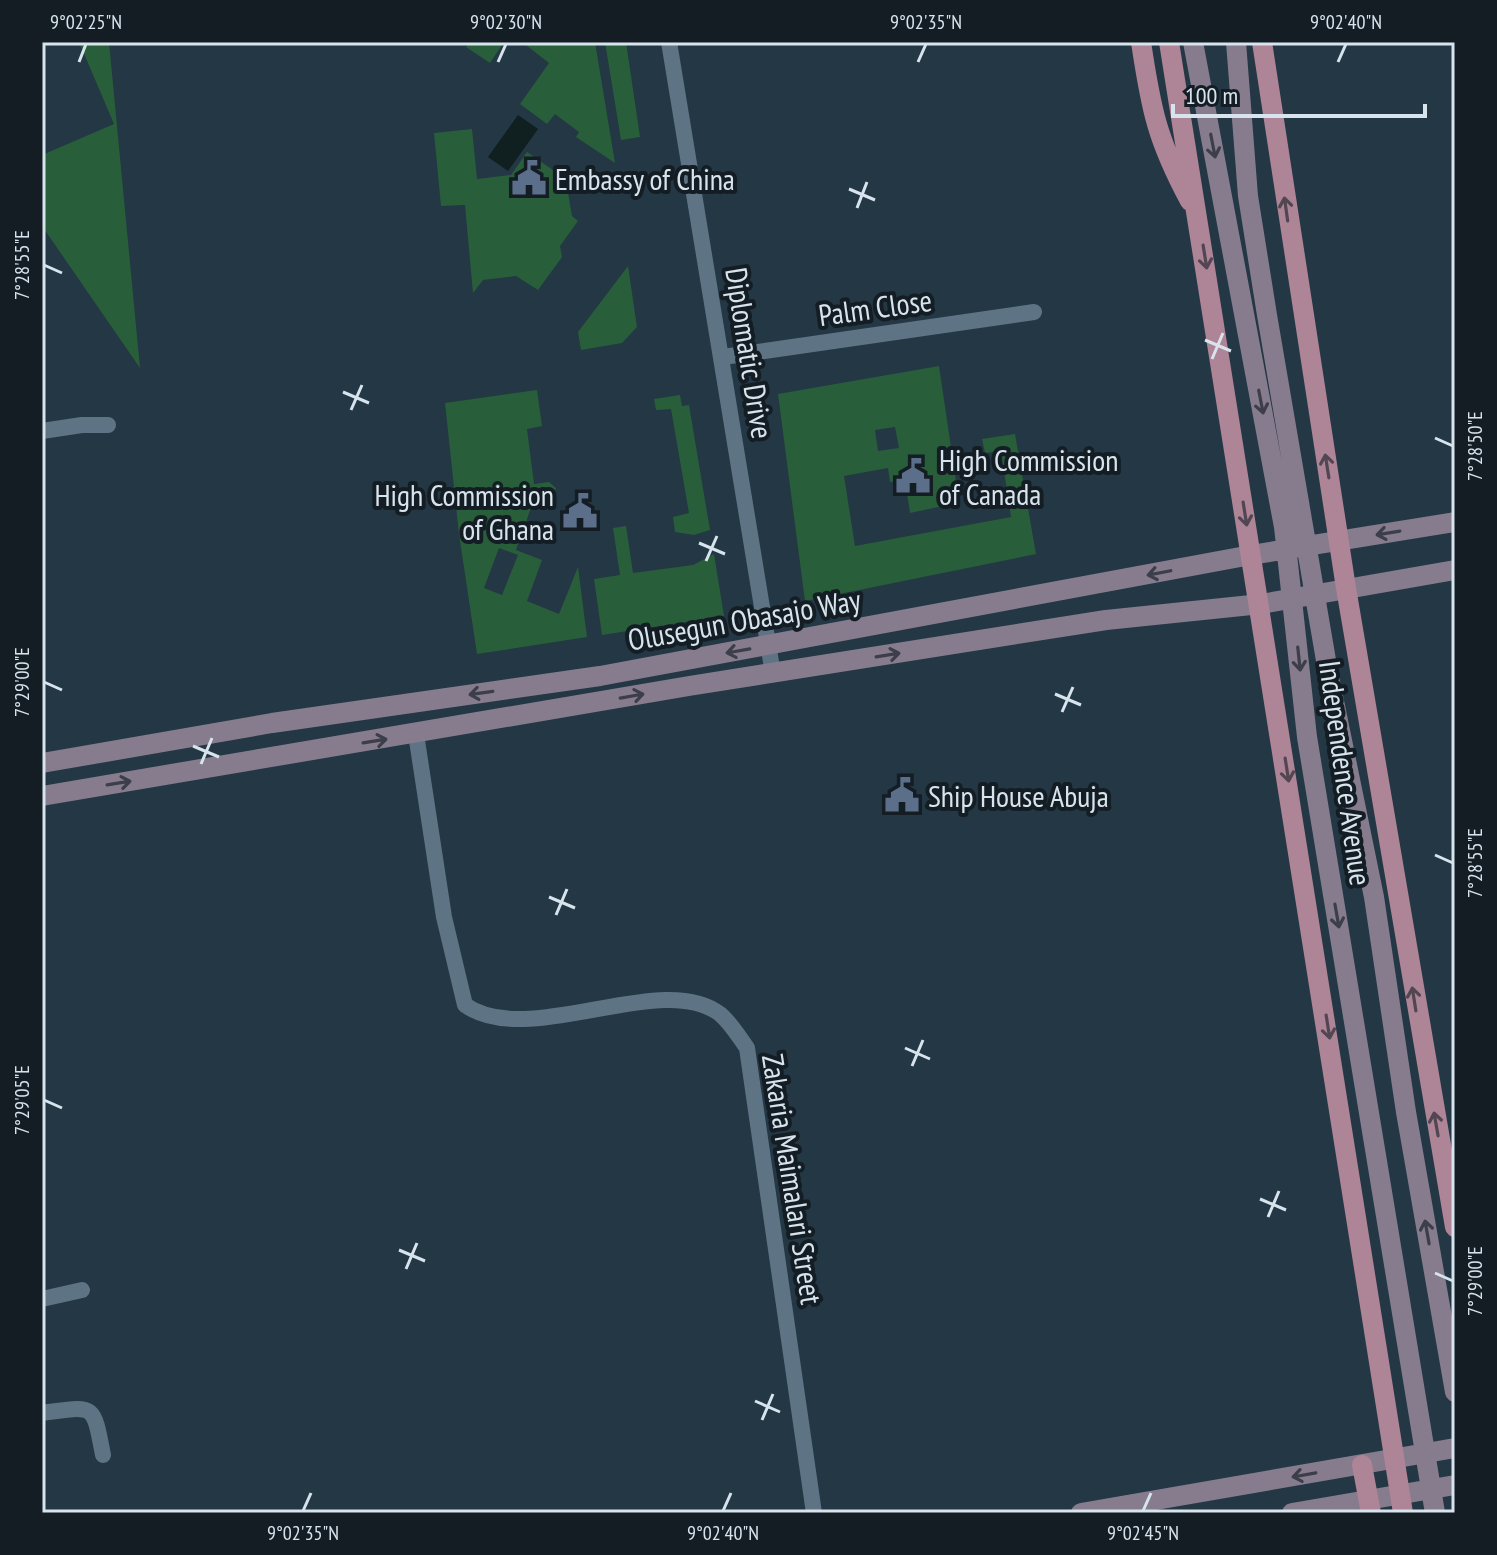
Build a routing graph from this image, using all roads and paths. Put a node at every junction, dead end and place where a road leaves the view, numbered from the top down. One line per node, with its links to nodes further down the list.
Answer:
1 (669, 42): 9 (street, Diplomatic Drive)
2 (1141, 42): 7 (main road)
3 (1169, 42): 7 (main road, Independence Avenue)
4 (1193, 42): 41 (main road, Independence Avenue, one-way to 41)
5 (1236, 42): 30 (main road, one-way to 5)
6 (1262, 42): 13 (main road, Independence Avenue, one-way to 6)
7 (1198, 215): 14 (main road, Independence Avenue, one-way to 14)
8 (1034, 312): 9 (street, Palm Close)
9 (723, 357): 20 (street, Diplomatic Drive)
10 (108, 425): 11 (street)
11 (42, 431)
12 (1455, 522): 13 (main road, Olusegun Obasajo Way, one-way to 13)
13 (1330, 542): 14 (main road, Olusegun Obasajo Way); 17 (main road, Independence Avenue)
14 (1257, 554): 16 (main road, Olusegun Obasajo Way, one-way to 16); 18 (main road, Independence Avenue)
15 (1455, 570): 17 (main road, Olusegun Obasajo Way)
16 (1100, 584): 19 (main road); 20 (main road, Olusegun Obasajo Way)
17 (1337, 590): 18 (main road, Olusegun Obasajo Way); 27 (main road, Independence Avenue, one-way to 17)
18 (1264, 603): 19 (main road, Olusegun Obasajo Way); 40 (main road, Independence Avenue, one-way to 40)
19 (1106, 620): 21 (main road, Olusegun Obasajo Way, one-way to 19)
20 (769, 645): 21 (street, Diplomatic Drive); 22 (main road, Olusegun Obasajo Way, one-way to 22)
21 (773, 674): 23 (main road, Olusegun Obasajo Way, one-way to 21)
22 (533, 686): 23 (main road); 25 (main road, Olusegun Obasajo Way, one-way to 25)
23 (535, 713): 24 (main road, Olusegun Obasajo Way)
24 (416, 734): 26 (main road, Olusegun Obasajo Way, one-way to 24); 37 (street, Zakaria Maimalari Street)
25 (42, 763)
26 (42, 796)
27 (1455, 1227)
28 (82, 1290): 29 (street)
29 (42, 1299)
30 (1455, 1392)
31 (42, 1413): 33 (street)
32 (1455, 1448): 34 (main road)
33 (103, 1455)
34 (1371, 1463): 36 (main road); 38 (main road, one-way to 38)
35 (1455, 1485): 36 (main road)
36 (1374, 1503): 39 (main road)
37 (814, 1513)
38 (1081, 1513)
39 (1292, 1513)
40 (1403, 1513)
41 (1435, 1513)

